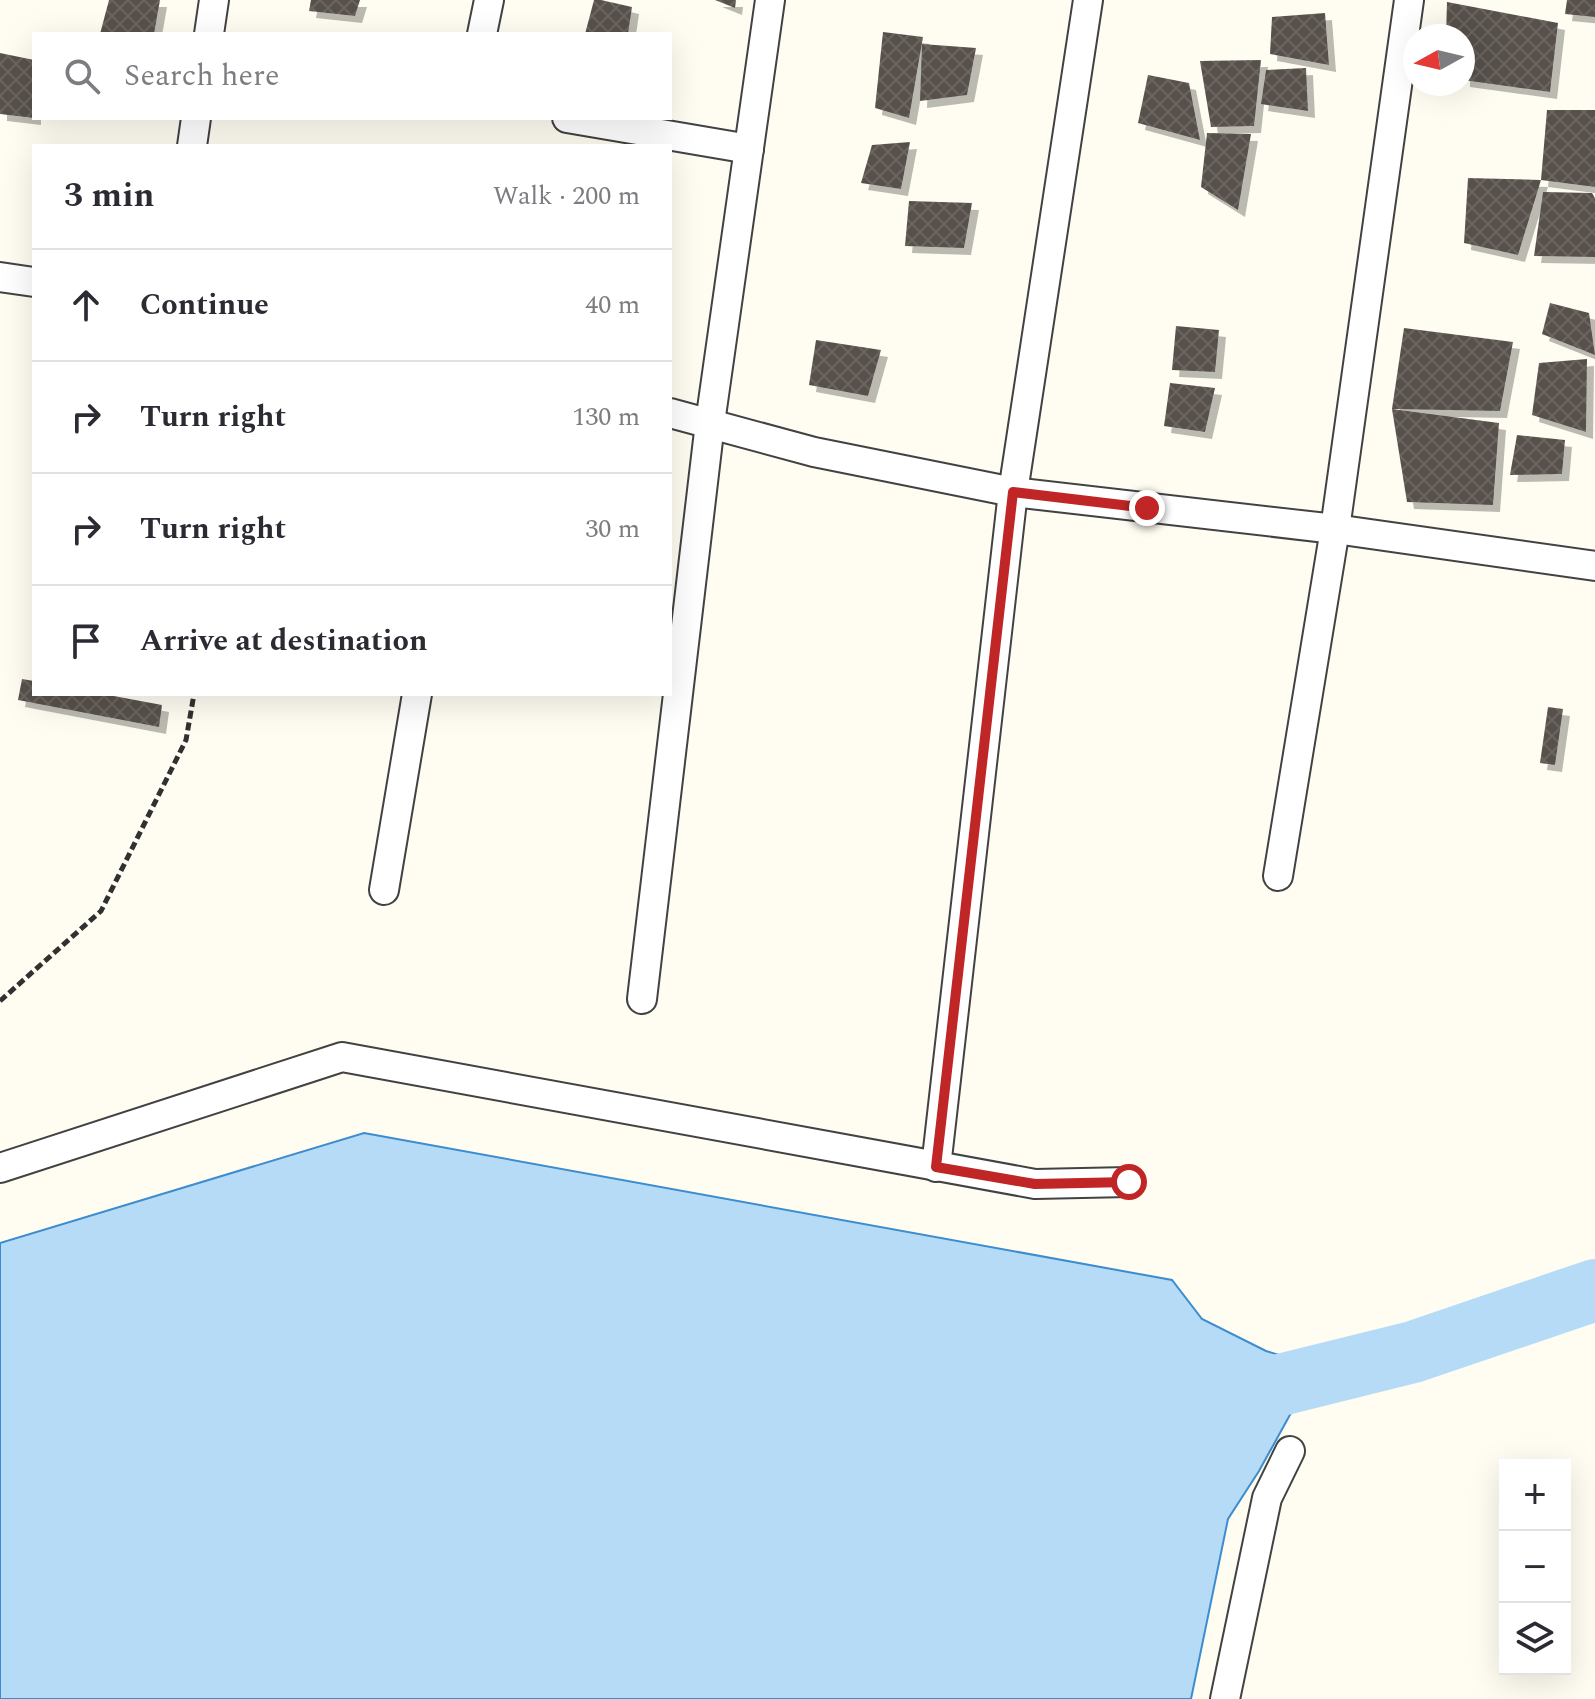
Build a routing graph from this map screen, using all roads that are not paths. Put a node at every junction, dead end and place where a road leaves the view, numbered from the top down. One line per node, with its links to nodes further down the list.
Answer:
1 (214, 0): 6 (street)
2 (489, 0): 7 (street)
3 (770, 0): 11 (street)
4 (1088, 0): 16 (street)
5 (1409, 0): 17 (street)
6 (209, 32)
7 (482, 32)
8 (196, 120): 10 (street)
9 (579, 120): 11 (street)
10 (192, 144)
11 (749, 149): 15 (street)
12 (0, 277): 13 (street)
13 (32, 282)
14 (672, 414): 15 (street)
15 (710, 423): 16 (street); 22 (street)
16 (1013, 492): 17 (street); 23 (street)
17 (1335, 529): 18 (street); 20 (street)
18 (1595, 566)
19 (417, 696): 21 (street)
20 (1278, 876)
21 (384, 890)
22 (642, 999)
23 (936, 1167): 24 (street); 25 (street)
24 (0, 1168)
25 (1129, 1182)
26 (1290, 1451): 27 (street)
27 (1225, 1699)

